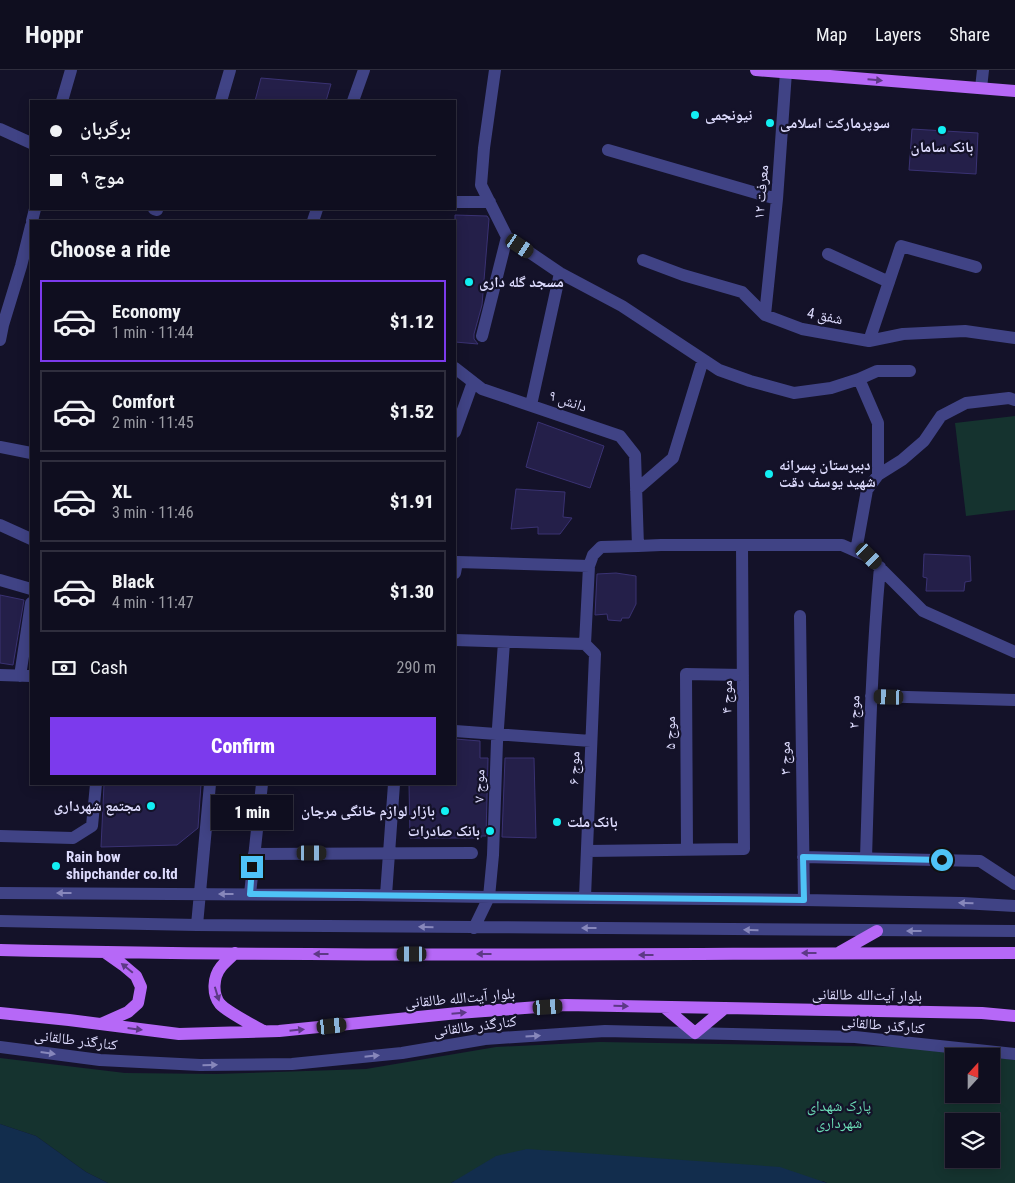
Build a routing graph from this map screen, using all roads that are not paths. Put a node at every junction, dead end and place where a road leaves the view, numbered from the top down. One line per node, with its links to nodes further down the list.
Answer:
1 (71, 70): 10 (street)
2 (230, 70): 11 (street)
3 (364, 70): 12 (street)
4 (495, 70): 18 (street)
5 (758, 70): 7 (main road)
6 (984, 70): 8 (street)
7 (786, 72): 8 (main road, one-way to 8); 16 (street, معرفت ۱۲)
8 (981, 88): 9 (main road)
9 (1015, 91)
10 (62, 100)
11 (221, 100)
12 (353, 100)
13 (0, 129): 14 (street)
14 (30, 143)
15 (608, 150): 16 (street)
16 (777, 199): 27 (street, معرفت ۱۲)
17 (456, 202): 18 (street)
18 (490, 202): 20 (street)
19 (30, 234): 23 (street)
20 (507, 237): 25 (street); 29 (street)
21 (828, 254): 26 (street)
22 (643, 260): 27 (street, شفق 4)
23 (26, 267): 28 (street)
24 (976, 267): 26 (street)
25 (560, 273): 33 (street); 39 (street)
26 (889, 282): 32 (street)
27 (765, 315): 32 (street, شفق 4)
28 (2, 325): 31 (street)
29 (482, 336)
30 (1015, 338): 32 (street, شفق 4)
31 (0, 340)
32 (869, 341)
33 (703, 360): 36 (street); 44 (street)
34 (456, 369): 37 (street, دانش ۹)
35 (910, 371): 36 (street)
36 (859, 379): 43 (street)
37 (473, 382): 39 (street, دانش ۹); 40 (street)
38 (1015, 400): 43 (street)
39 (531, 406): 44 (street, دانش ۹)
40 (456, 429)
41 (0, 447): 42 (street)
42 (30, 453)
43 (878, 475): 49 (street)
44 (636, 490): 48 (street, دانش ۹)
45 (0, 526): 46 (street)
46 (30, 539)
47 (742, 545): 48 (street); 49 (street); 61 (street, موج ۴)
48 (638, 546): 50 (street)
49 (856, 551): 52 (street)
50 (590, 566): 51 (street); 59 (street)
51 (456, 568)
52 (880, 568): 60 (street); 64 (street, موج ۲)
53 (0, 580): 54 (street)
54 (30, 589)
55 (800, 616): 79 (street, موج ۳)
56 (30, 618): 63 (street)
57 (456, 640): 58 (street)
58 (504, 642): 59 (street); 67 (street, موج ۷)
59 (585, 644): 68 (street, موج ۶)
60 (1015, 652)
61 (743, 674): 74 (street, موج ۴); 74 (street, موج ۵)
62 (0, 675): 63 (street)
63 (26, 676)
64 (871, 696): 65 (street); 80 (street, موج ۲)
65 (1015, 700)
66 (456, 731): 67 (street)
67 (498, 734): 68 (street); 86 (street, موج ۷)
68 (591, 741): 75 (street, موج ۶)
69 (96, 785): 73 (street)
70 (210, 785): 83 (street)
71 (262, 785): 78 (street)
72 (394, 785): 76 (street)
73 (0, 836)
74 (688, 850): 75 (street)
75 (587, 851): 87 (street, موج ۶)
76 (388, 853): 77 (street); 78 (street); 85 (street)
77 (472, 853)
78 (254, 854): 84 (street)
79 (803, 857): 80 (street); 88 (street, موج ۳)
80 (866, 858): 81 (street)
81 (1015, 884)
82 (0, 893): 83 (street, one-way to 82)
83 (200, 894): 84 (street, one-way to 83); 91 (street)
84 (250, 894): 85 (street)
85 (386, 895): 86 (street)
86 (489, 897): 87 (street); 92 (street, موج ۷)
87 (585, 898): 88 (street)
88 (804, 900): 89 (street, one-way to 88)
89 (1015, 906)
90 (0, 921): 91 (street)
91 (197, 925): 92 (street, one-way to 91)
92 (474, 928): 93 (street, one-way to 92)
93 (877, 931): 94 (street, one-way to 93); 98 (main road)
94 (1015, 931)
95 (0, 950): 96 (main road)
96 (105, 953): 97 (main road); 104 (main road, one-way to 96)
97 (235, 953): 98 (main road, one-way to 97); 105 (main road, one-way to 105)
98 (838, 953): 99 (main road)
99 (1015, 953)
100 (664, 1007): 101 (main road, بلوار آیت‌الله طالقانی); 105 (main road, بلوار آیت‌الله طالقانی, one-way to 100); 106 (main road)
101 (725, 1008): 103 (main road, بلوار آیت‌الله طالقانی); 106 (main road)
102 (0, 1014): 104 (main road, بلوار آیت‌الله طالقانی)
103 (1015, 1016)
104 (101, 1024): 105 (main road, بلوار آیت‌الله طالقانی, one-way to 105)
105 (264, 1032)
106 (695, 1033): 107 (street, کنارگذر طالقانی, one-way to 106); 108 (street, کنارگذر طالقانی)
107 (0, 1047)
108 (1015, 1054)

